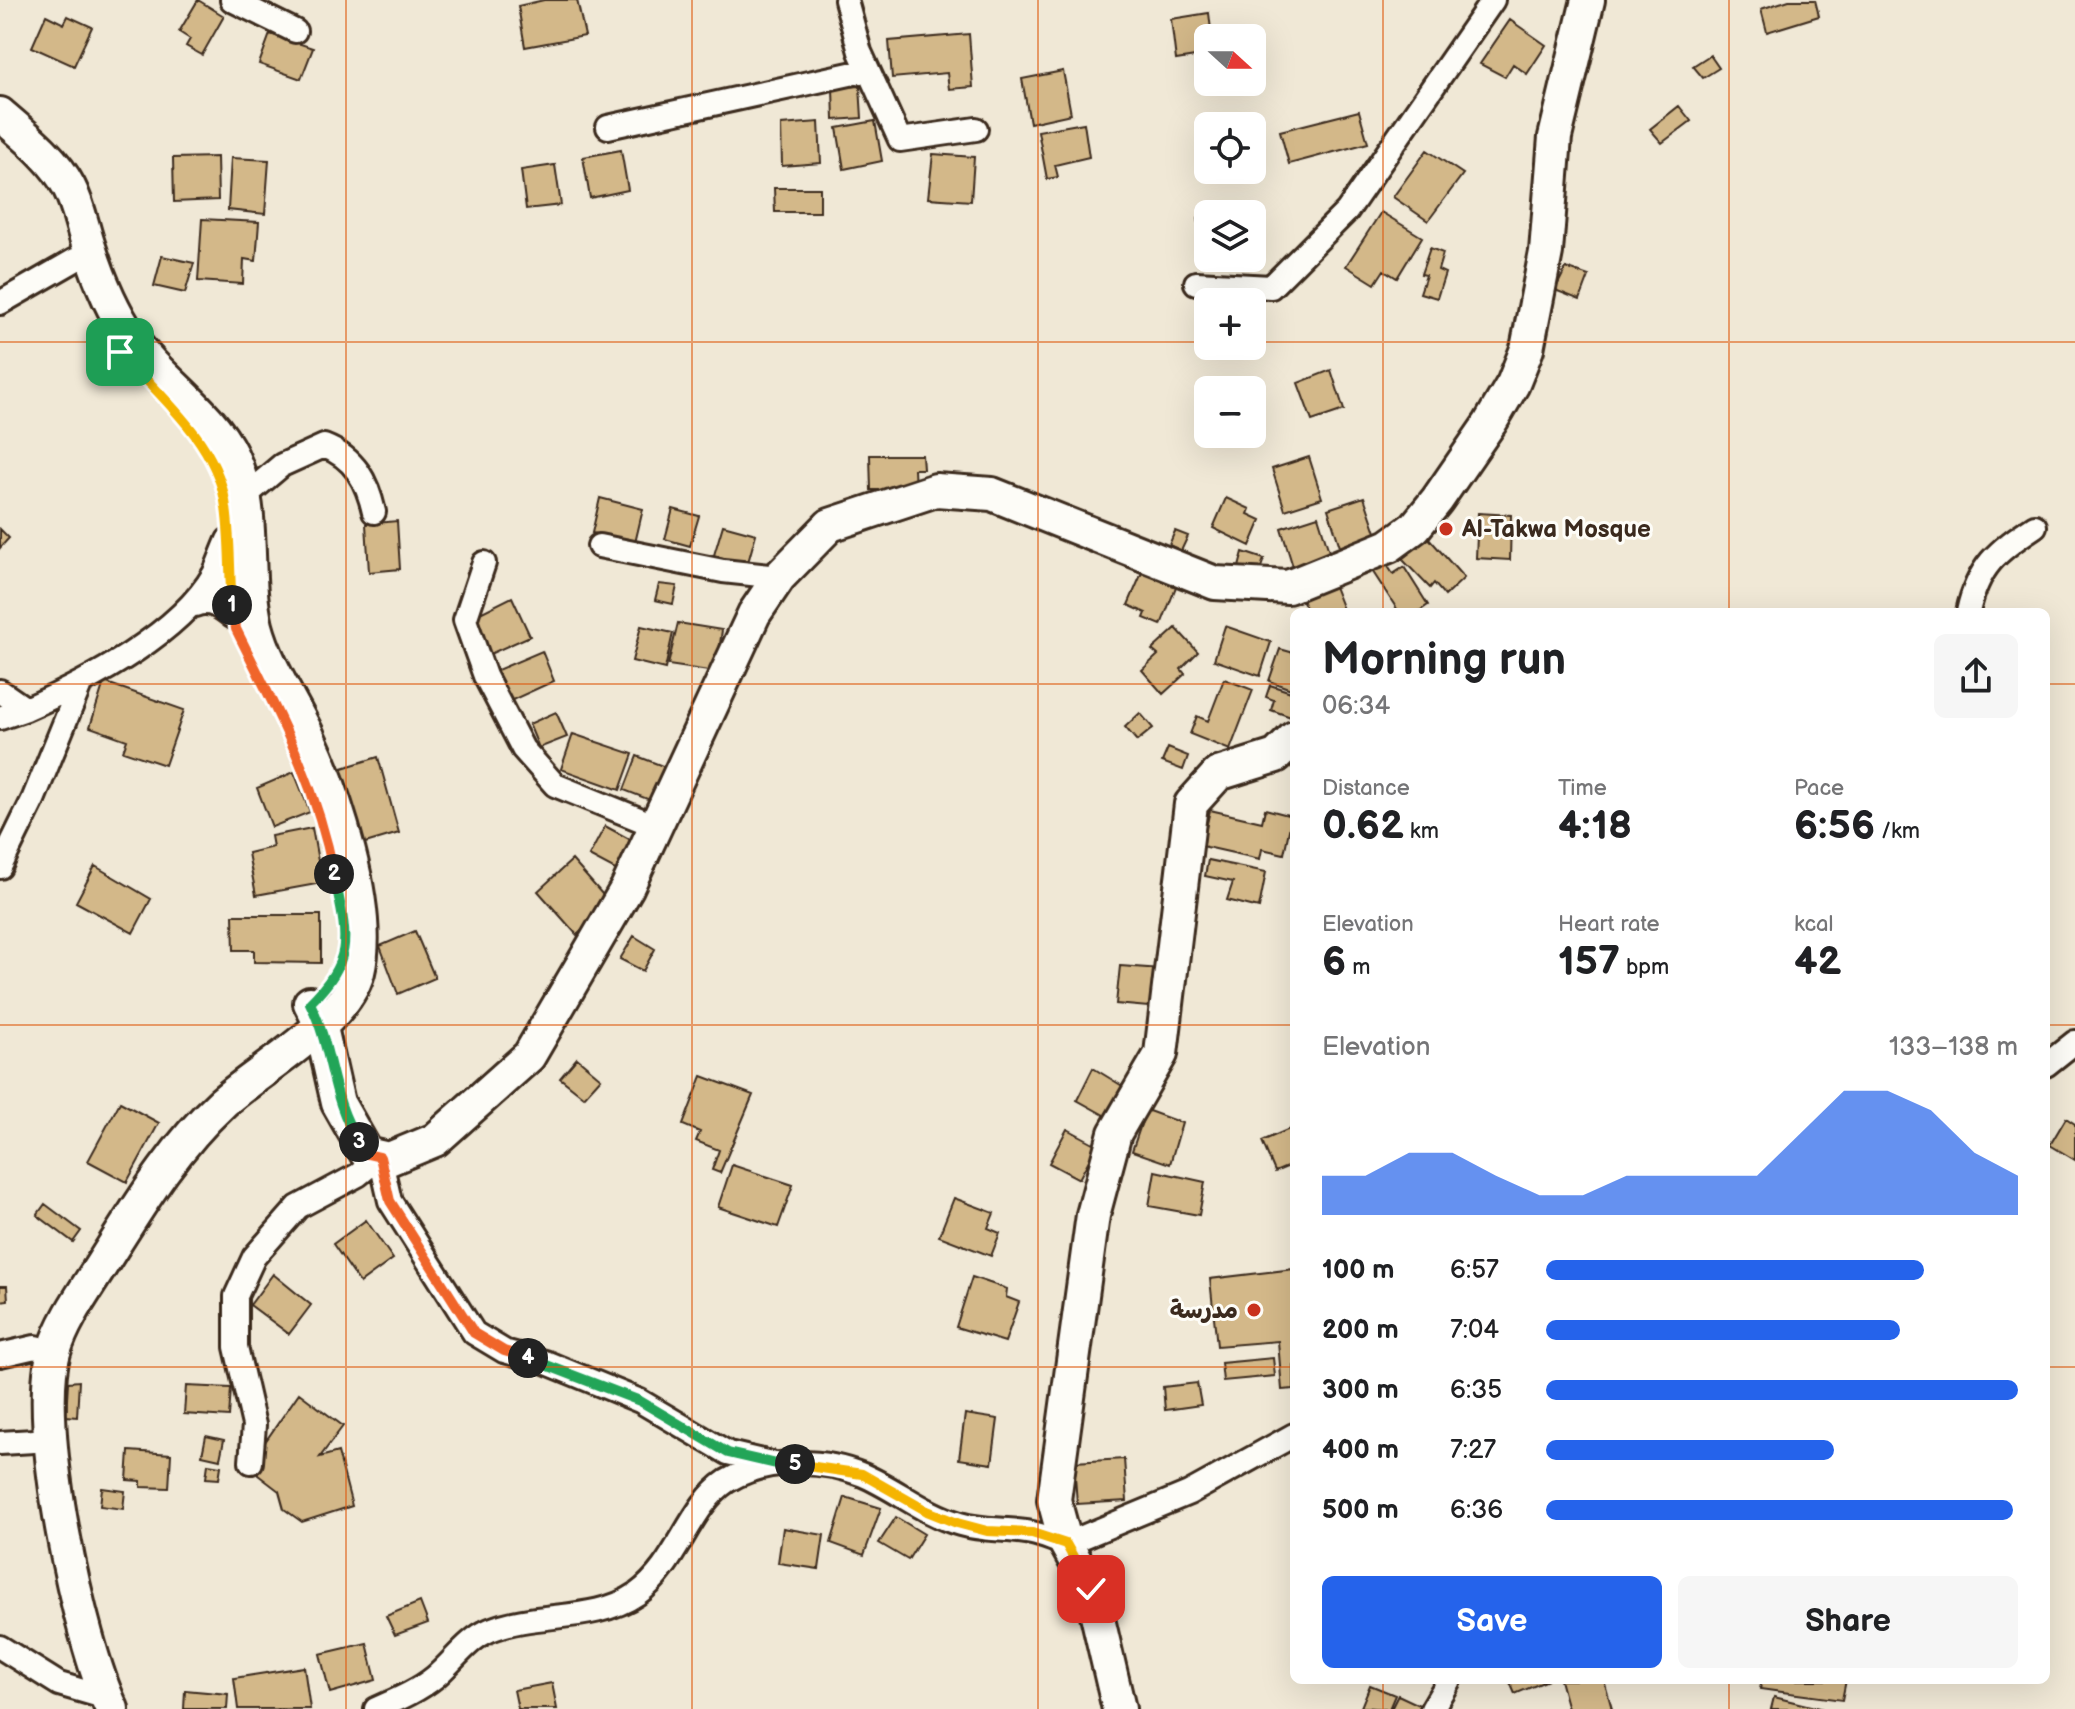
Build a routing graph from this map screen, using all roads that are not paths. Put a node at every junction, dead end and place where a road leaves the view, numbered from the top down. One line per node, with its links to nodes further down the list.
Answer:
1 (232, 0): 5 (street)
2 (846, 0): 6 (street)
3 (1493, 0): 12 (street)
4 (1588, 0): 21 (street)
5 (295, 31)
6 (868, 70): 8 (street); 9 (street)
7 (0, 114): 14 (street)
8 (608, 127)
9 (976, 129)
10 (0, 140): 11 (street)
11 (75, 260): 13 (street); 20 (street)
12 (1196, 283)
13 (0, 303)
14 (244, 497): 15 (street); 20 (street)
15 (374, 512)
16 (2035, 526): 22 (street)
17 (599, 546): 19 (street)
18 (484, 563): 28 (street)
19 (779, 577): 21 (street); 28 (street)
20 (222, 588): 23 (street); 30 (street)
21 (1292, 599)
22 (1969, 608)
23 (80, 685): 25 (street); 29 (street)
24 (0, 691): 25 (street)
25 (26, 709): 26 (street)
26 (0, 718)
27 (1290, 742): 41 (street)
28 (656, 826): 33 (street)
29 (0, 867)
30 (315, 1013): 33 (street); 34 (street)
31 (2075, 1042): 32 (street)
32 (2050, 1062)
33 (380, 1157): 39 (street); 40 (street)
34 (44, 1349): 35 (street); 37 (street)
35 (0, 1355)
36 (1290, 1437): 41 (street)
37 (42, 1441): 38 (street); 44 (street)
38 (0, 1443)
39 (251, 1462)
40 (776, 1464): 41 (street); 45 (street)
41 (1066, 1544): 46 (street)
42 (0, 1647): 44 (street)
43 (1447, 1684): 47 (street)
44 (99, 1702)
45 (376, 1709)
46 (1119, 1709)
47 (1432, 1709)

